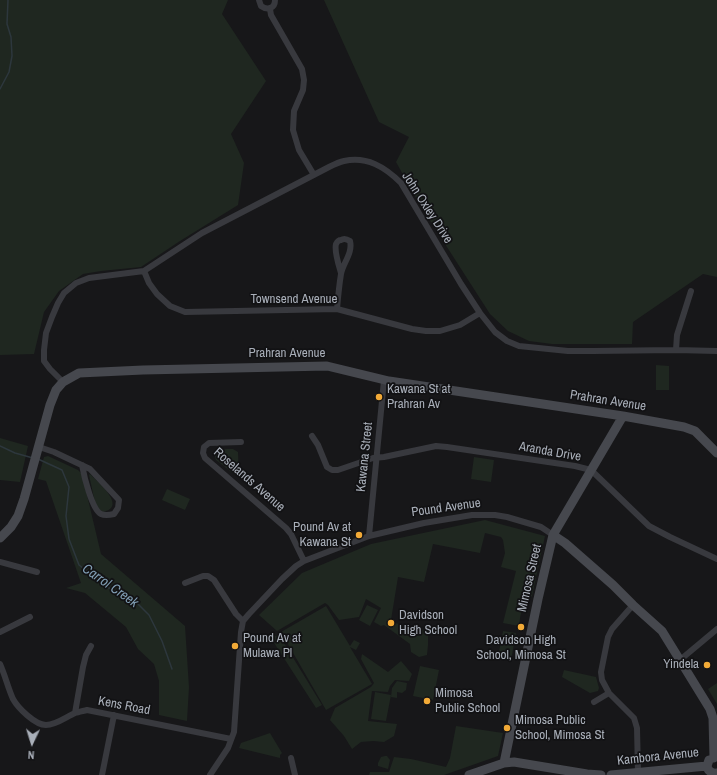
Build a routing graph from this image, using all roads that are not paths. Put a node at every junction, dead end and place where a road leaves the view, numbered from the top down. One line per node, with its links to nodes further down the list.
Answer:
1 (259, 0): 3 (street)
2 (275, 0): 3 (street)
3 (270, 8): 4 (street)
4 (314, 175): 5 (street, John Oxley Drive); 9 (street, John Oxley Drive)
5 (144, 271): 8 (street, Townsend Avenue); 13 (street, John Oxley Drive)
6 (341, 273): 6 (street); 8 (street)
7 (691, 291): 10 (street)
8 (337, 309): 9 (street, Townsend Avenue)
9 (480, 313): 10 (street, John Oxley Drive)
10 (676, 350): 11 (street, John Oxley Drive)
11 (717, 351)
12 (384, 380): 13 (street, Prahran Avenue); 14 (street, Prahran Avenue); 19 (street, Kawana Street)
13 (63, 382): 17 (street)
14 (623, 416): 18 (street, Prahran Avenue); 21 (street, Mimosa Street)
15 (312, 436): 19 (street, Aranda Drive)
16 (242, 442): 26 (street, Roselands Avenue)
17 (39, 446): 20 (street); 24 (street)
18 (717, 453)
19 (376, 458): 21 (street, Aranda Drive); 23 (street, Kawana Street)
20 (82, 465): 20 (street)
21 (591, 470): 22 (street, Mimosa Street); 25 (street, Aranda Drive)
22 (554, 535): 23 (street, Pound Avenue); 30 (street, Pound Avenue); 45 (street, Mimosa Street)
23 (369, 536): 26 (street, Pound Avenue)
24 (0, 538)
25 (717, 559)
26 (304, 561): 32 (street, Pound Avenue)
27 (0, 562): 28 (street)
28 (37, 572)
29 (185, 583): 32 (street)
30 (633, 605): 36 (street, Pound Avenue); 38 (street)
31 (30, 617): 34 (street)
32 (243, 621): 42 (street)
33 (717, 629): 36 (street)
34 (0, 632)
35 (91, 646): 40 (street)
36 (680, 660): 44 (street, Pound Avenue)
37 (0, 664): 40 (street, Kens Road)
38 (609, 693): 39 (street); 47 (street)
39 (594, 702)
40 (75, 713): 41 (street, Kens Road)
41 (114, 715): 42 (street, Kens Road); 48 (street)
42 (231, 739): 49 (street)
43 (291, 758): 50 (street)
44 (716, 758): 46 (street)
45 (504, 763): 51 (street); 52 (street)
46 (712, 771): 47 (street, Kambora Avenue)
47 (638, 772): 53 (street, Kambora Avenue)
48 (102, 775)
49 (210, 775)
50 (294, 775)
51 (470, 775)
52 (601, 775)
53 (611, 775)

